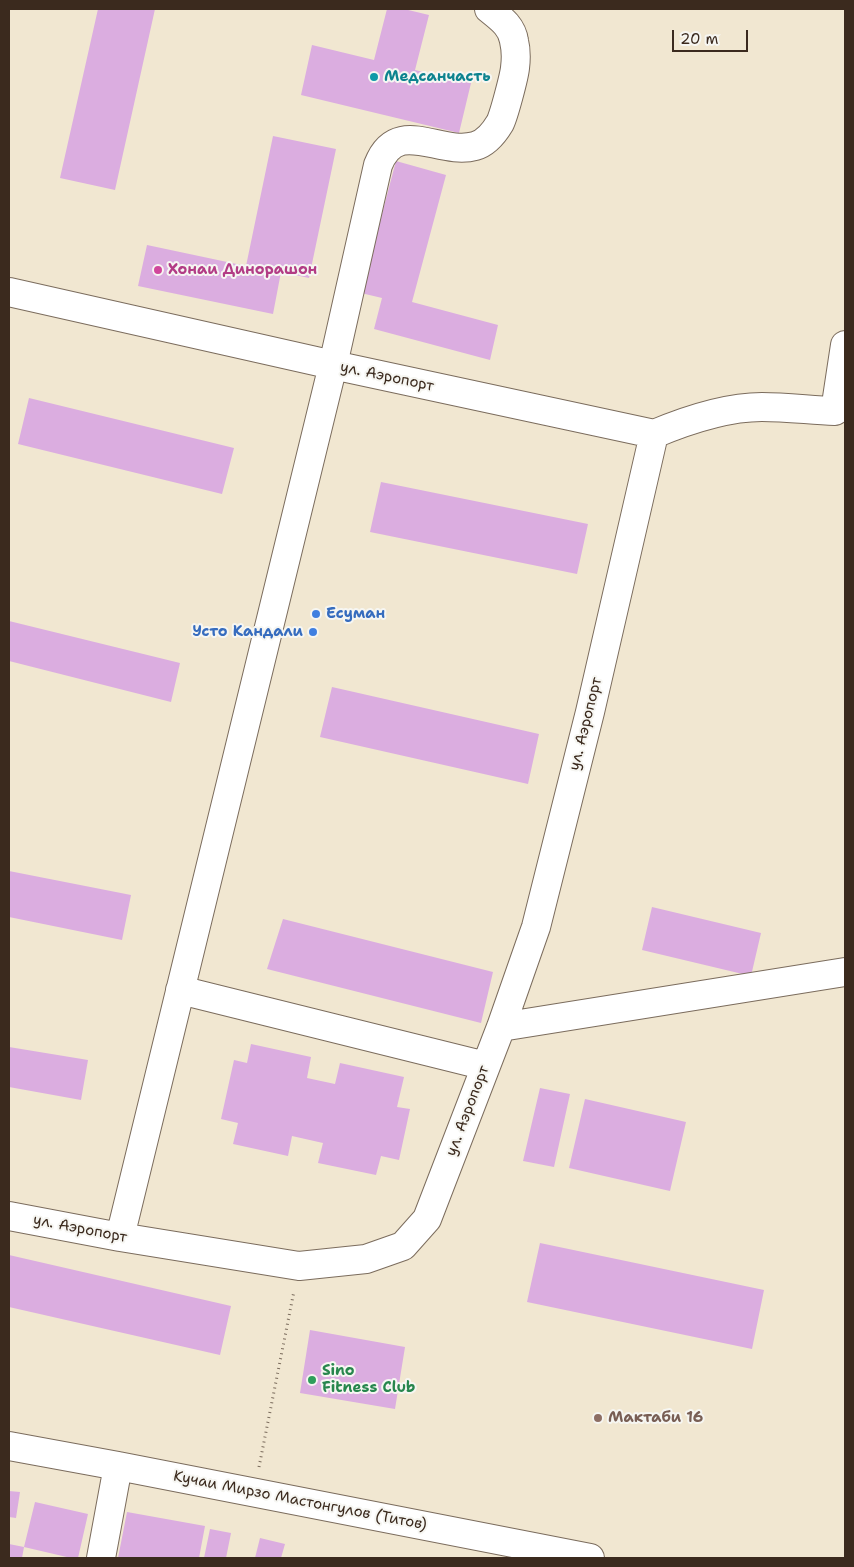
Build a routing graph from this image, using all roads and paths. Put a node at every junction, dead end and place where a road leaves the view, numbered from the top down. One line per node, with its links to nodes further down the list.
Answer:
1 (489, 9): 4 (street)
2 (9, 292): 4 (street, ул. Аэропорт)
3 (845, 345): 5 (street)
4 (333, 365): 6 (street, ул. Аэропорт); 8 (street)
5 (840, 412): 6 (street)
6 (654, 434): 9 (street, ул. Аэропорт)
7 (845, 972): 9 (street)
8 (180, 990): 10 (street); 12 (street)
9 (501, 1027): 10 (street, ул. Аэропорт)
10 (486, 1066): 13 (street, ул. Аэропорт)
11 (9, 1216): 12 (street, ул. Аэропорт)
12 (120, 1237): 13 (street, ул. Аэропорт)
13 (299, 1266): 16 (path)
14 (9, 1446): 15 (street, Кучаи Мирзо Мастонгулов (Титов))
15 (118, 1466): 16 (street, Кучаи Мирзо Мастонгулов (Титов)); 17 (street)
16 (254, 1492): 18 (street, Кучаи Мирзо Мастонгулов (Титов))
17 (101, 1558)
18 (590, 1558)

